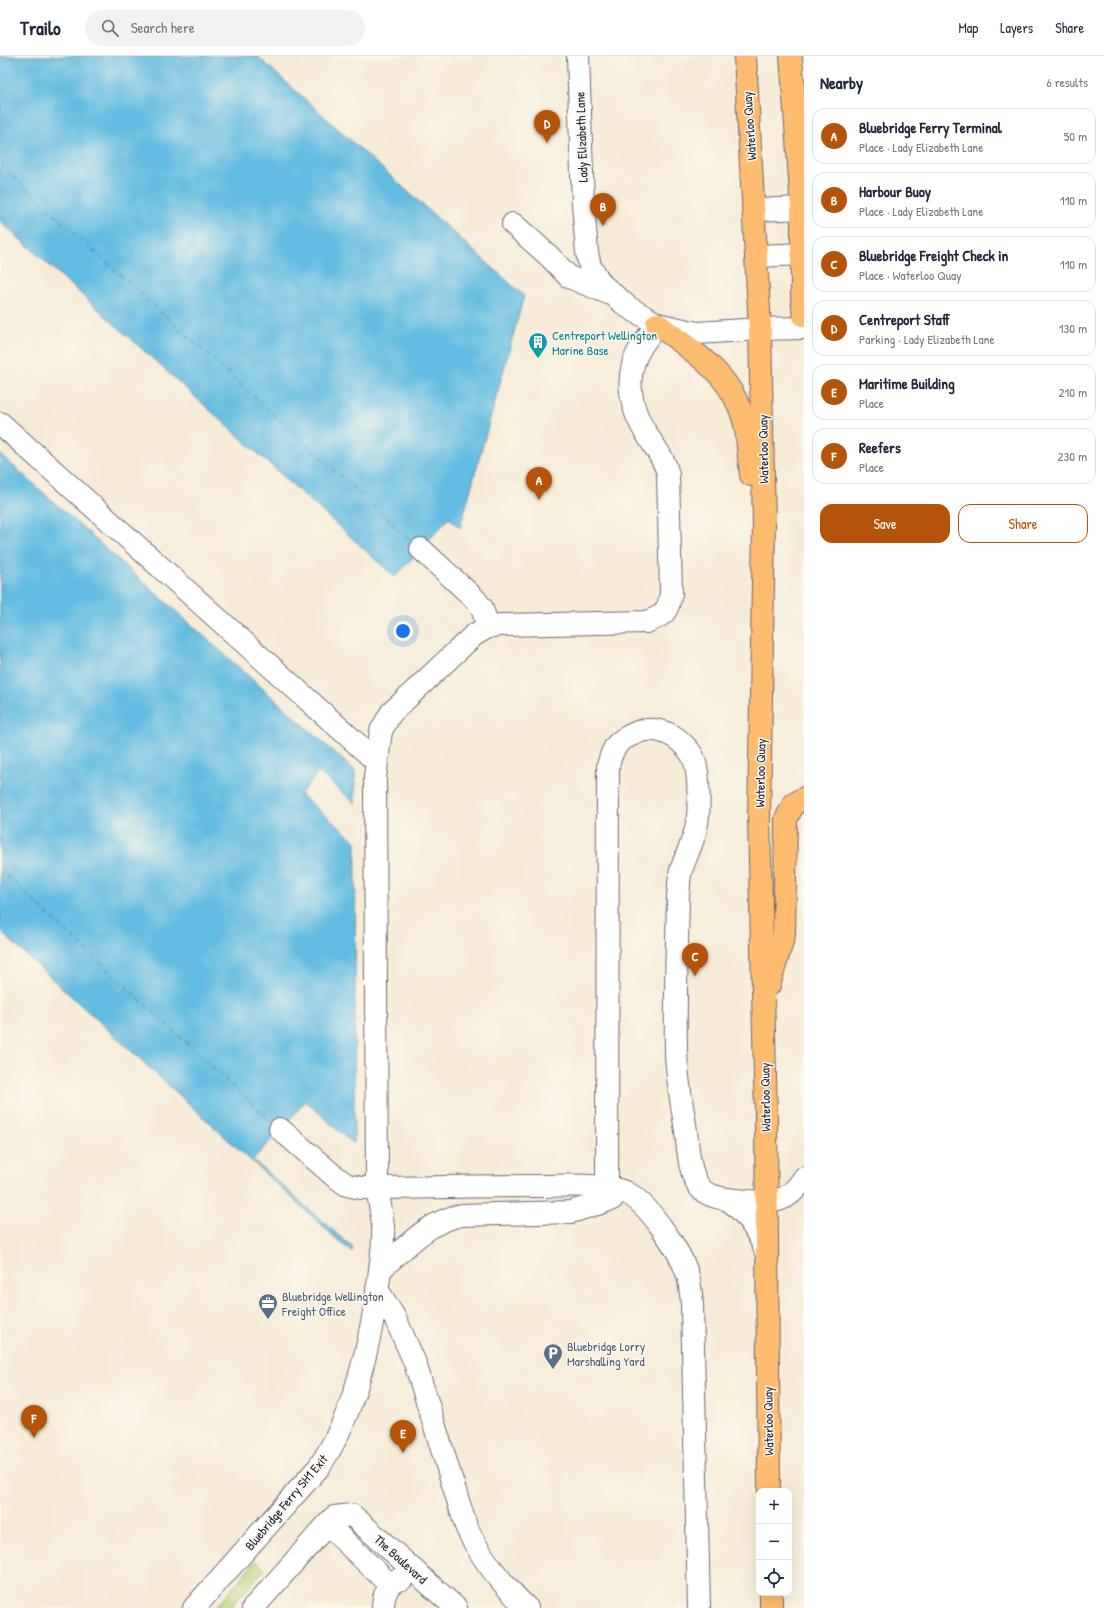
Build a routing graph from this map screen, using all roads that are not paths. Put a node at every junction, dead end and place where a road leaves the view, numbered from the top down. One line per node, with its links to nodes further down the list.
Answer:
1 (578, 56): 9 (street, Lady Elizabeth Lane)
2 (745, 56): 5 (main road, Waterloo Quay)
3 (791, 56): 4 (main road)
4 (803, 208): 5 (street); 7 (main road)
5 (754, 210): 8 (main road, Waterloo Quay)
6 (513, 224): 9 (street)
7 (803, 254): 8 (street); 10 (main road)
8 (756, 256): 13 (main road, Waterloo Quay)
9 (614, 295): 11 (street, Lady Elizabeth Lane)
10 (804, 316)
11 (657, 324): 13 (street, Lady Elizabeth Lane); 15 (main road); 17 (street)
12 (804, 328): 13 (street, Lady Elizabeth Lane)
13 (760, 329): 15 (main road, Waterloo Quay)
14 (0, 423): 18 (street)
15 (764, 525): 20 (main road, Waterloo Quay)
16 (421, 549): 17 (street)
17 (488, 627): 18 (street, Bluebridge Ferry SH1 Exit)
18 (376, 761): 23 (street, Bluebridge Ferry SH1 Exit)
19 (804, 798): 20 (main road)
20 (763, 1006): 26 (main road, Waterloo Quay)
21 (280, 1129): 23 (street)
22 (804, 1178): 26 (street)
23 (377, 1188): 24 (street); 28 (street, Bluebridge Ferry SH1 Exit)
24 (610, 1195): 25 (street); 28 (street); 39 (street)
25 (727, 1199): 26 (street); 27 (street)
26 (766, 1202): 27 (main road, Waterloo Quay)
27 (766, 1252): 29 (main road, Waterloo Quay)
28 (379, 1279): 35 (street, Bluebridge Ferry SH1 Exit); 38 (street)
29 (769, 1488)
30 (328, 1525): 31 (street, The Boulevard); 32 (street); 36 (street)
31 (428, 1584): 32 (street); 34 (street, The Boulevard)
32 (390, 1585): 37 (street)
33 (770, 1596): 40 (main road)
34 (452, 1606)
35 (194, 1608)
36 (253, 1608)
37 (383, 1608)
38 (527, 1608)
39 (699, 1608)
40 (771, 1608)

